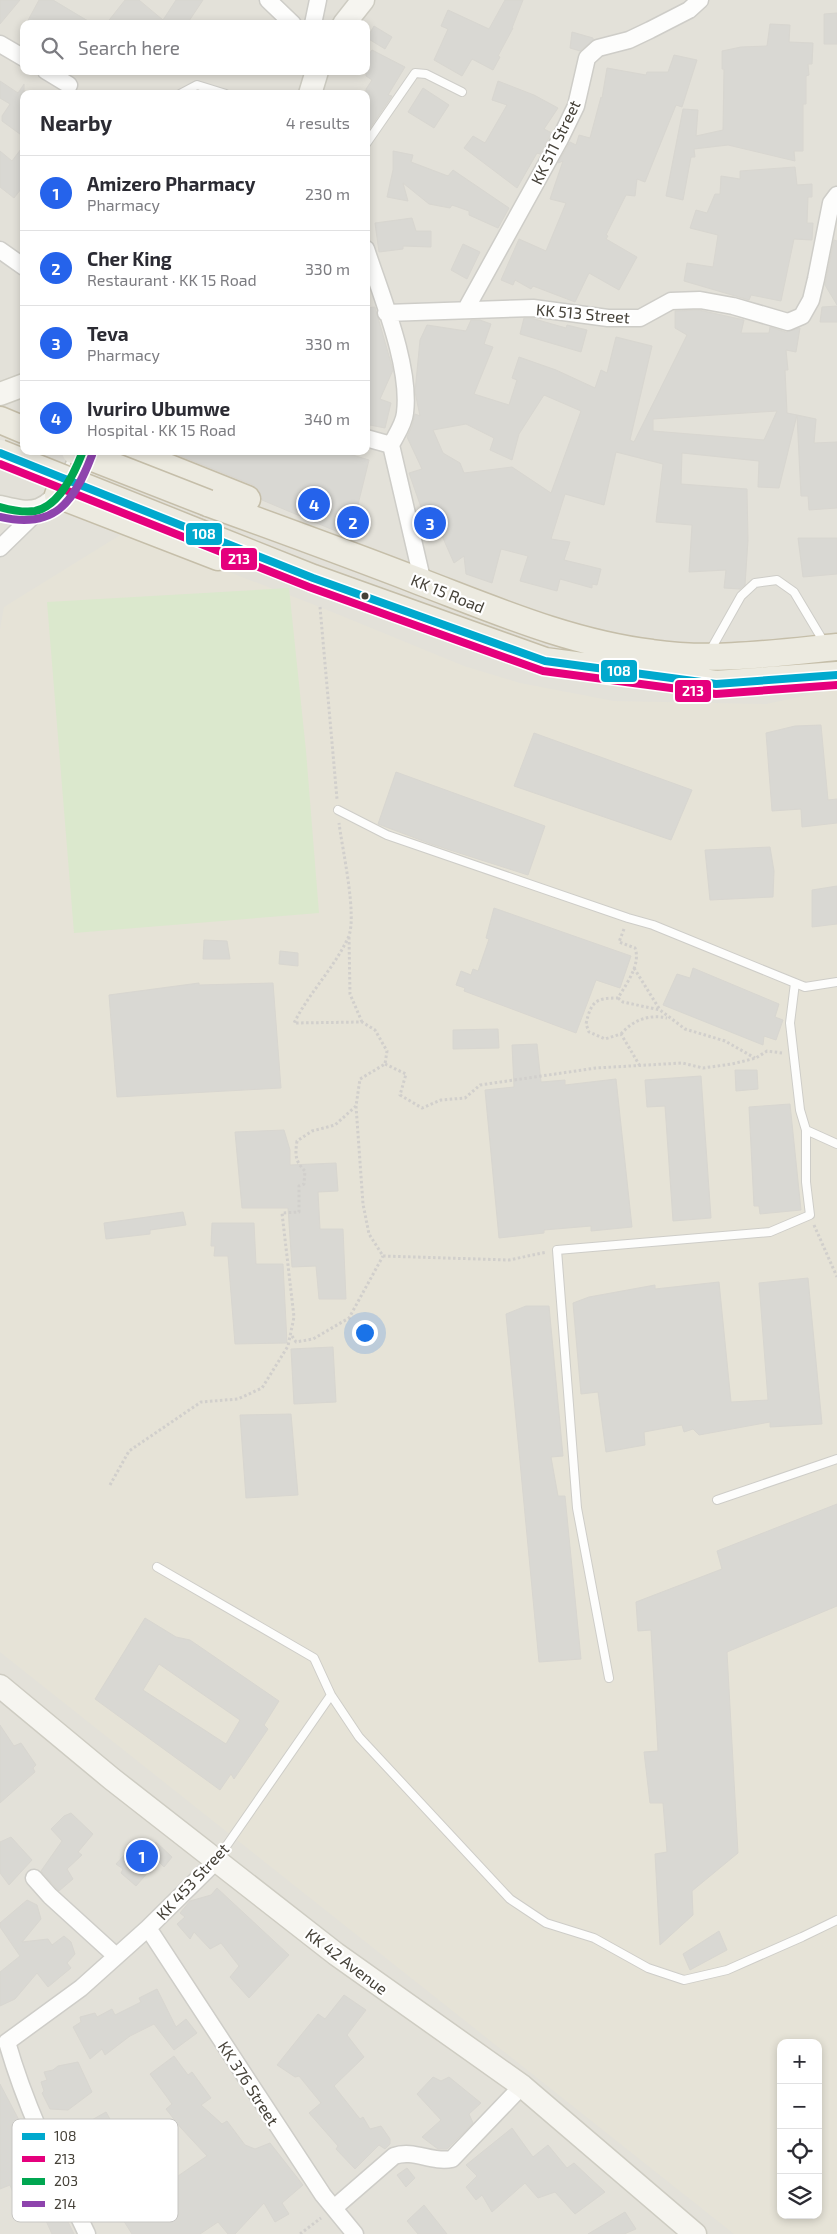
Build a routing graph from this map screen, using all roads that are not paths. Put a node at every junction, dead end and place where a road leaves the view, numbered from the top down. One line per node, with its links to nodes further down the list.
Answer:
1 (268, 0): 5 (street)
2 (318, 0): 6 (street)
3 (363, 0): 7 (main road)
4 (700, 0): 22 (street, KK 511 Street)
5 (289, 20)
6 (314, 20)
7 (347, 20)
8 (0, 44): 9 (street)
9 (20, 56)
10 (53, 75): 12 (street)
11 (317, 75): 15 (main road)
12 (69, 85)
13 (187, 90): 14 (lane)
14 (214, 90)
15 (311, 90)
16 (462, 92): 17 (lane)
17 (370, 138)
18 (837, 195): 22 (street, KK 513 Street)
19 (0, 250): 21 (street)
20 (370, 262): 23 (street)
21 (20, 264)
22 (466, 309): 23 (street, KK 513 Street)
23 (386, 313): 27 (street)
24 (0, 420): 25 (highway)
25 (20, 428)
26 (370, 439): 27 (street)
27 (391, 445): 35 (street)
28 (0, 452): 36 (highway, KK 15 Road, bridge)
29 (81, 455): 32 (main road)
30 (85, 455): 35 (highway, KK 15 Road, bridge)
31 (137, 455): 35 (highway)
32 (48, 502): 33 (main road); 34 (street); 36 (highway)
33 (0, 507)
34 (0, 548)
35 (423, 583): 38 (highway, KK 15 Road)
36 (444, 626): 39 (highway, KK 15 Road)
37 (832, 648): 38 (highway, KK 15 Road); 38 (lane)
38 (707, 658)
39 (837, 675)
40 (338, 810): 42 (lane)
41 (837, 982): 42 (lane)
42 (794, 983): 43 (lane)
43 (806, 1130): 44 (lane); 48 (lane)
44 (837, 1144)
45 (837, 1459): 46 (lane)
46 (717, 1500)
47 (158, 1567): 50 (lane)
48 (609, 1678)
49 (0, 1686): 51 (main road, KK 42 Avenue)
50 (331, 1695): 51 (lane, KK 453 Street); 53 (lane)
51 (217, 1860): 54 (street, KK 453 Street); 57 (main road, KK 42 Avenue)
52 (34, 1878): 55 (street)
53 (837, 1920)
54 (148, 1928): 55 (street, KK 453 Street); 59 (street, KK 376 Street)
55 (116, 1956): 56 (street, KK 453 Street)
56 (3, 2043): 58 (street, KK 453 Street)
57 (522, 2086): 59 (street); 63 (main road, KK 42 Avenue)
58 (34, 2119)
59 (334, 2208): 62 (street, KK 376 Street)
60 (82, 2222): 61 (street, KK 453 Street)
61 (88, 2234)
62 (355, 2234)
63 (695, 2234)

